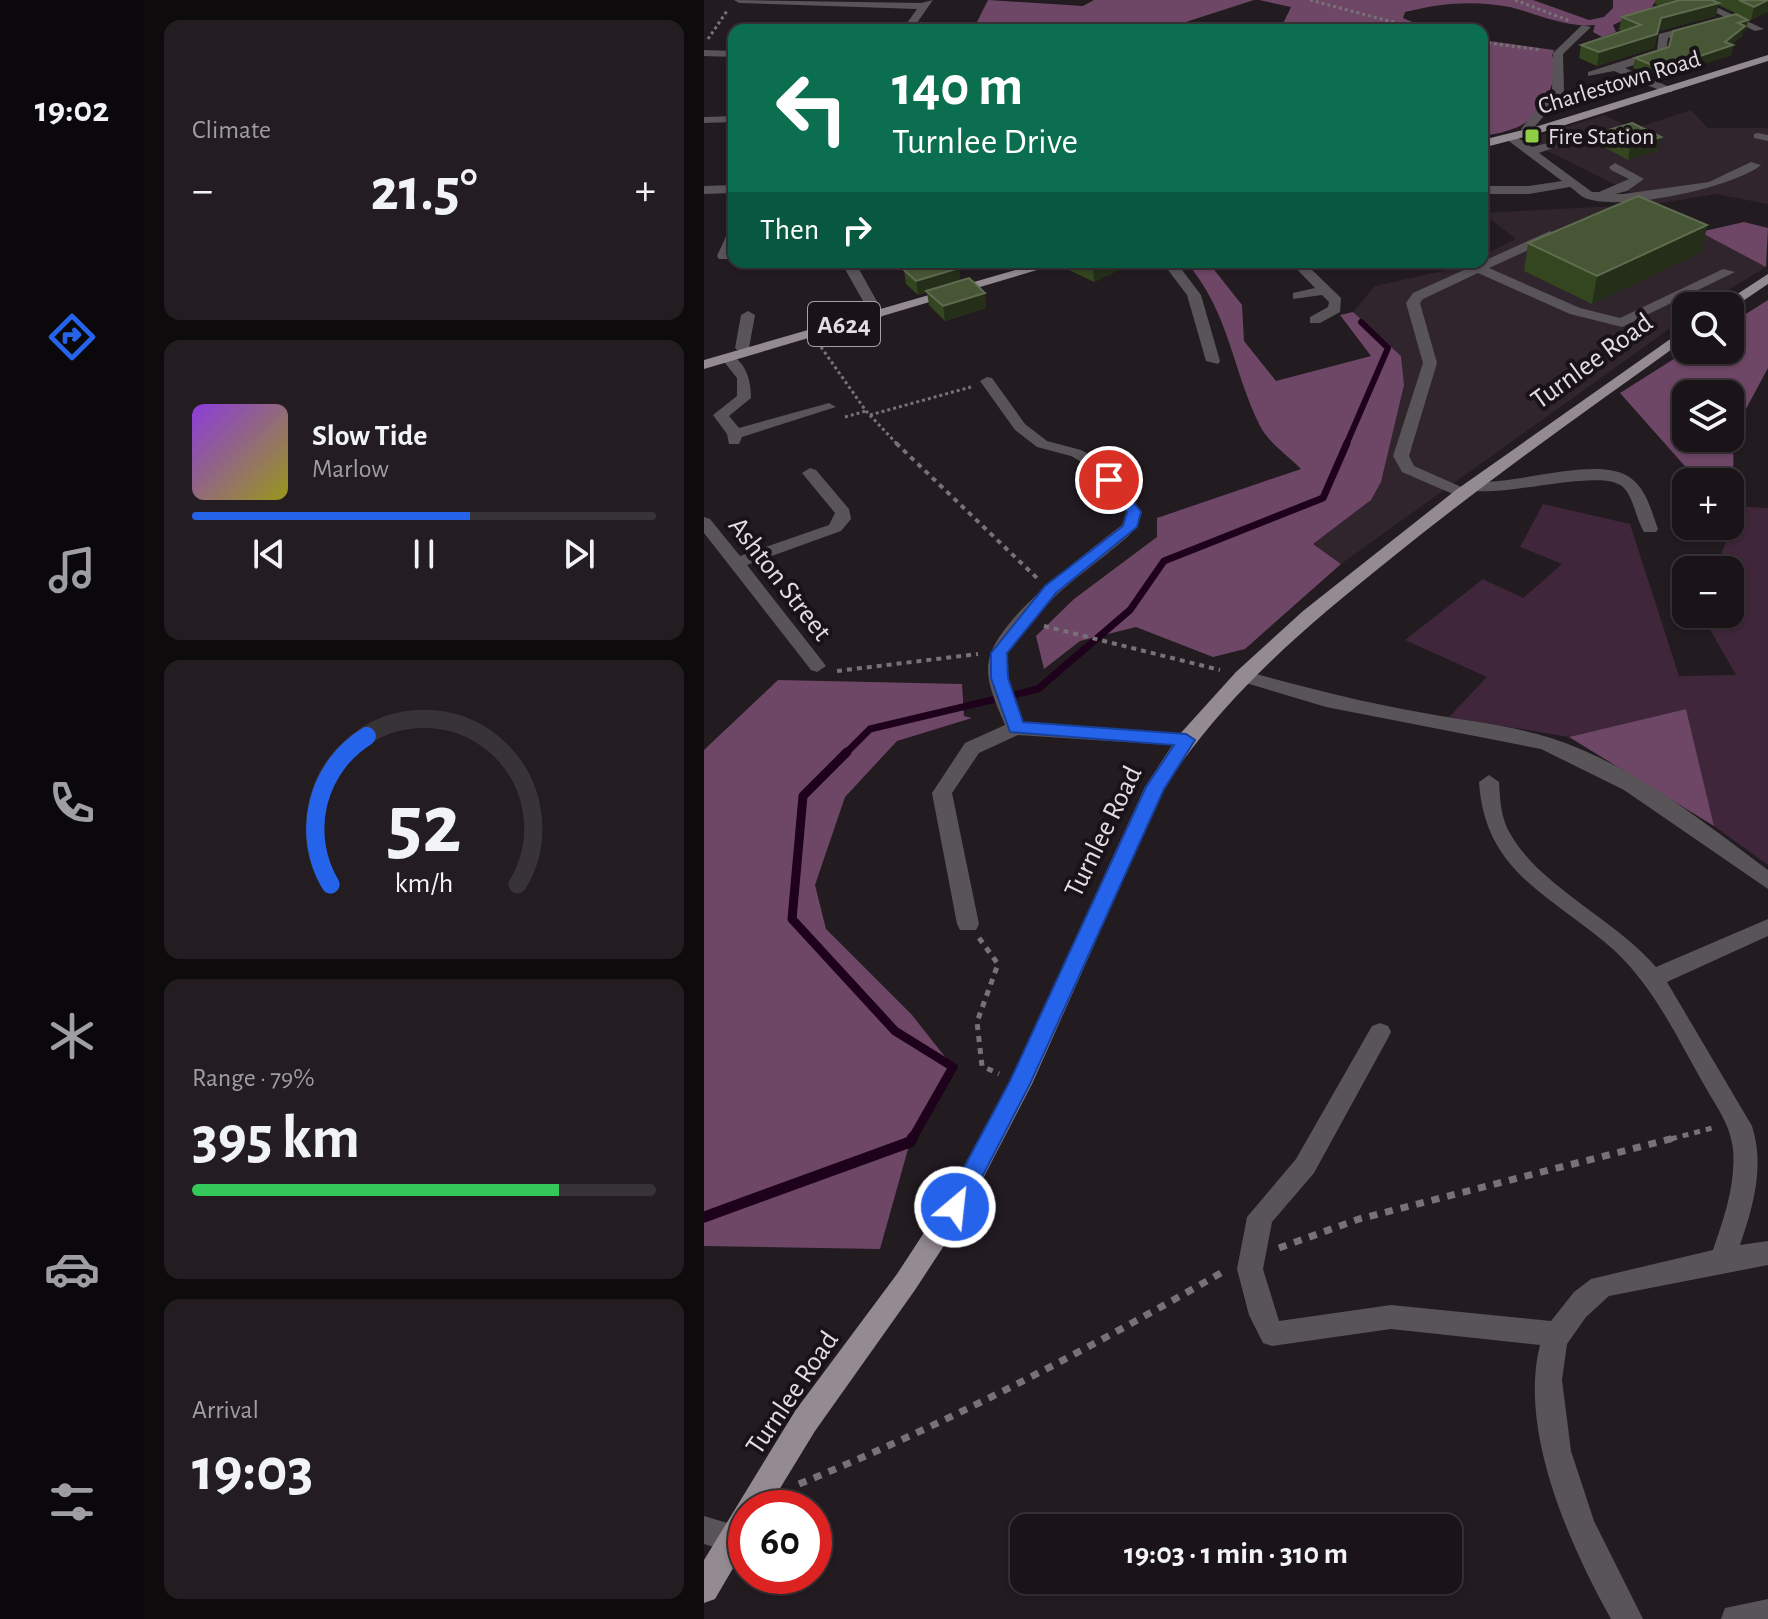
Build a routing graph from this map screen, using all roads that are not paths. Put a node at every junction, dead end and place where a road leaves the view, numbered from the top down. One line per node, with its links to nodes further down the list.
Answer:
1 (737, 0): 3 (street)
2 (1693, 0): 4 (street)
3 (926, 3): 5 (street)
4 (1735, 18): 7 (street); 11 (street)
5 (911, 24)
6 (1586, 27): 16 (street)
7 (1759, 29)
8 (704, 53): 9 (street)
9 (728, 54)
10 (1768, 58): 13 (main road, Charlestown Road)
11 (1615, 68): 12 (street); 13 (street)
12 (1592, 74)
13 (1668, 90): 16 (main road, Charlestown Road)
14 (728, 119): 15 (street)
15 (704, 120)
16 (1530, 132): 17 (main road, Charlestown Road)
17 (1510, 137): 19 (main road, Charlestown Road); 20 (street)
18 (1571, 138): 20 (street)
19 (1488, 142)
20 (1530, 152): 23 (street)
21 (1755, 165): 27 (street)
22 (1615, 167): 27 (street)
23 (1571, 183): 26 (street); 27 (street)
24 (728, 189): 25 (street)
25 (704, 190)
26 (1488, 190)
27 (1589, 195)
28 (1553, 234): 29 (street)
29 (1488, 263)
30 (851, 268): 40 (street)
31 (1036, 268): 40 (main road, A624)
32 (1174, 268): 46 (street)
33 (1303, 268): 37 (street)
34 (1478, 268): 35 (street); 51 (street)
35 (1728, 272)
36 (1768, 278): 38 (main road)
37 (1324, 290): 39 (street); 42 (street)
38 (1744, 294)
39 (1298, 296)
40 (877, 314): 44 (main road, A624)
41 (748, 315): 44 (street)
42 (1315, 320)
43 (1672, 342): 51 (main road, Turnlee Road)
44 (745, 353): 45 (main road, A624)
45 (728, 358): 47 (main road, A624); 49 (street)
46 (1213, 361)
47 (704, 365)
48 (987, 381): 57 (street)
49 (829, 407)
50 (810, 473): 54 (street)
51 (1467, 490): 53 (street); 56 (main road, Turnlee Road)
52 (704, 522): 54 (street, Ashton Street)
53 (1650, 529)
54 (737, 563): 55 (street, Ashton Street)
55 (817, 666)
56 (1242, 676): 58 (main road, Turnlee Road); 60 (street)
57 (1012, 719): 58 (street); 61 (street)
58 (1186, 740): 68 (main road, Turnlee Road)
59 (1489, 782): 63 (street)
60 (1768, 881)
61 (968, 924)
62 (1768, 927): 63 (street)
63 (1654, 978): 66 (street)
64 (1380, 1032): 67 (street)
65 (1768, 1253): 66 (street)
66 (1723, 1257): 67 (street)
67 (1558, 1334): 74 (street)
68 (763, 1490)
69 (728, 1529): 70 (street)
70 (704, 1530)
71 (728, 1548): 72 (main road)
72 (704, 1588)
73 (1768, 1614): 75 (street)
74 (1628, 1619)
75 (1736, 1619)

